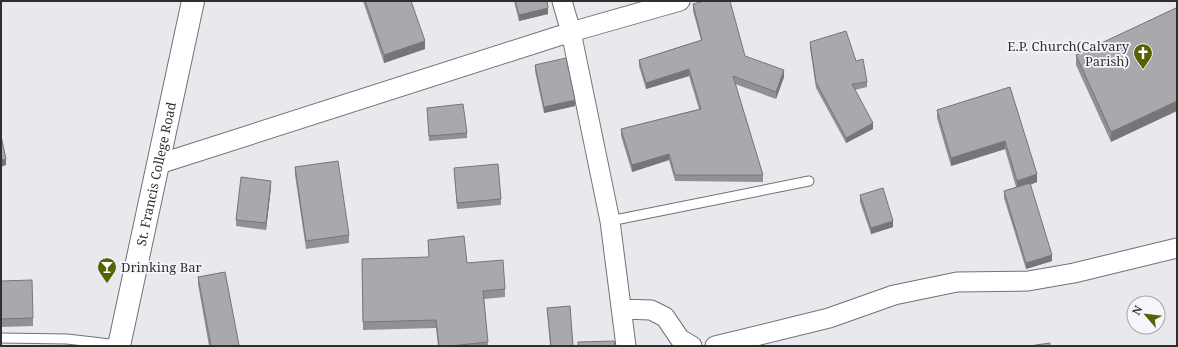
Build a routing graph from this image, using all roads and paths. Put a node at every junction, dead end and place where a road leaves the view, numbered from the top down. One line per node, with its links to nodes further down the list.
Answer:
1 (193, 1): 5 (main road, St. Francis College Road)
2 (562, 1): 4 (street)
3 (680, 1): 4 (street)
4 (571, 32): 5 (street); 7 (street)
5 (159, 164): 11 (main road, St. Francis College Road)
6 (809, 181): 7 (lane)
7 (610, 221): 9 (street)
8 (1177, 248): 14 (street)
9 (622, 309): 12 (street); 13 (street)
10 (1, 338): 11 (lane)
11 (119, 346)
12 (626, 346)
13 (692, 346)
14 (715, 346)

